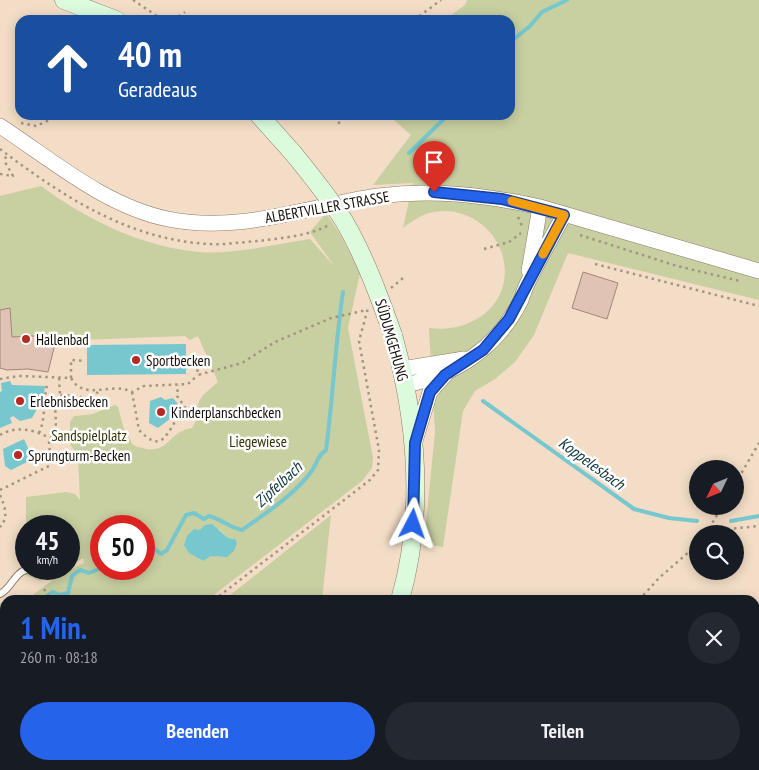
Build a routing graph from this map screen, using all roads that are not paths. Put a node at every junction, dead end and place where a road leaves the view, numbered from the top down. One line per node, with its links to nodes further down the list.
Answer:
1 (64, 0): 2 (main road)
2 (103, 15)
3 (263, 120): 11 (main road, SÜDUMGEHUNG, bridge)
4 (0, 126): 5 (street, ALBERTVILLER STRASSE)
5 (540, 207): 6 (street, ALBERTVILLER STRASSE); 8 (street)
6 (564, 215): 7 (street, ALBERTVILLER STRASSE); 8 (street)
7 (759, 271)
8 (527, 283): 9 (street)
9 (470, 358): 10 (street); 11 (street)
10 (445, 375): 11 (street); 12 (street)
11 (404, 377): 12 (main road, SÜDUMGEHUNG)
12 (415, 443): 15 (main road, SÜDUMGEHUNG)
13 (15, 578): 14 (lane)
14 (0, 594)
15 (401, 595)

